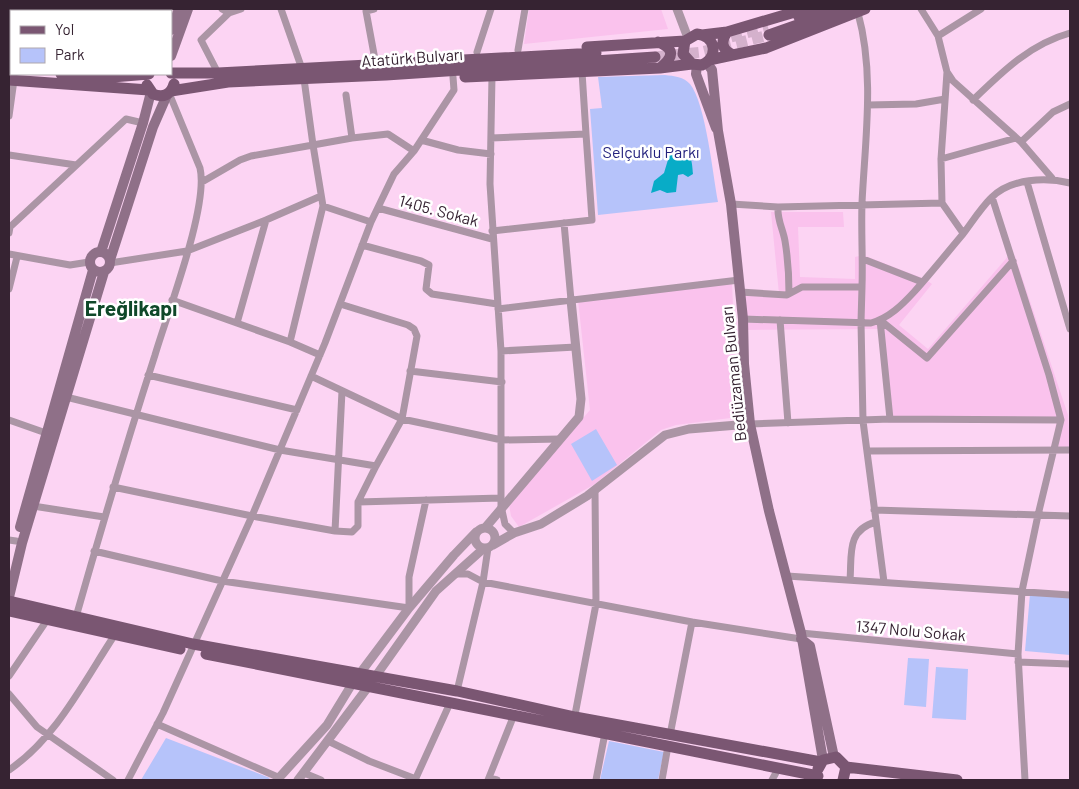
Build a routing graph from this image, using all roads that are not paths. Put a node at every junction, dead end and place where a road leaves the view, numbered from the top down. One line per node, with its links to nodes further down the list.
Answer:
1 (179, 9): 18 (main road)
2 (188, 9): 27 (main road)
3 (222, 9): 16 (street)
4 (241, 9): 16 (street)
5 (281, 9): 36 (street)
6 (374, 9): 30 (street)
7 (491, 9): 26 (street)
8 (525, 9): 25 (street)
9 (678, 9): 23 (street)
10 (805, 9): 17 (main road)
11 (821, 9): 17 (main road)
12 (843, 9): 17 (main road)
13 (921, 9): 22 (street)
14 (981, 9): 22 (street)
15 (861, 11): 28 (main road); 51 (street)
16 (229, 13): 34 (street)
17 (771, 22): 19 (main road)
18 (172, 27)
19 (727, 32): 21 (main road); 28 (main road)
20 (1070, 33): 49 (street)
21 (702, 35): 23 (main road); 29 (main road)
22 (938, 36): 33 (street)
23 (687, 39): 24 (main road); 29 (main road)
24 (656, 49): 25 (main road); 30 (main road, Atatürk Bulvarı); 31 (main road)
25 (518, 50): 26 (main road)
26 (478, 52): 30 (main road)
27 (172, 53)
28 (733, 55): 29 (main road)
29 (701, 63): 31 (main road); 54 (main road); 54 (main road)
30 (382, 68): 36 (main road, Atatürk Bulvarı); 44 (main road)
31 (660, 68): 32 (main road)
32 (582, 72): 43 (main road); 55 (street)
33 (947, 72): 48 (street); 49 (street)
34 (218, 73): 35 (main road, Atatürk Bulvarı); 36 (main road, Atatürk Bulvarı)
35 (172, 74)
36 (303, 74): 46 (main road, Atatürk Bulvarı); 60 (street)
37 (11, 75): 52 (street)
38 (19, 75): 45 (main road)
39 (71, 75): 40 (main road)
40 (138, 75)
41 (150, 75): 45 (main road)
42 (171, 75): 46 (main road)
43 (492, 76): 44 (main road); 57 (street)
44 (453, 77): 58 (street)
45 (150, 91): 46 (main road, Atatürk Bulvarı); 53 (main road)
46 (169, 93): 67 (street); 92 (main road)
47 (346, 95): 56 (street)
48 (945, 99): 51 (street); 64 (street)
49 (972, 100): 59 (street)
50 (1070, 104): 59 (street)
51 (868, 105): 75 (street)
52 (9, 116)
53 (143, 123): 65 (street); 87 (main road)
54 (718, 131): 73 (main road, Bediüzaman Bulvarı)
55 (586, 134): 57 (street); 80 (street)
56 (352, 138): 60 (street); 61 (street)
57 (491, 138): 62 (street)
58 (421, 140): 61 (street); 62 (street)
59 (1018, 140): 64 (street); 66 (street)
60 (313, 145): 67 (street); 70 (street)
61 (414, 151): 77 (street)
62 (491, 154): 82 (street)
63 (9, 155): 65 (street)
64 (941, 159): 72 (street)
65 (76, 165): 81 (street)
66 (1052, 178): 68 (street); 69 (street)
67 (202, 182): 86 (street)
68 (1027, 182): 71 (street); 109 (street)
69 (1070, 183)
70 (321, 196): 74 (street); 78 (street)
71 (992, 197): 83 (street); 91 (street)
72 (942, 203): 75 (street); 83 (street)
73 (731, 204): 76 (street); 94 (main road, Bediüzaman Bulvarı)
74 (323, 206): 79 (street); 110 (street)
75 (862, 206): 76 (street); 90 (street)
76 (778, 207): 99 (street)
77 (378, 208): 79 (street); 84 (street, 1405. Sokak)
78 (266, 220): 86 (street); 108 (street)
79 (371, 222): 85 (street)
80 (564, 224): 82 (street); 101 (street)
81 (9, 228)
82 (492, 231): 84 (street)
83 (963, 233): 95 (street)
84 (492, 239): 103 (street)
85 (362, 246): 102 (street); 103 (street)
86 (187, 251): 92 (street); 100 (street)
87 (101, 252): 92 (main road); 93 (main road)
88 (9, 254): 89 (street)
89 (17, 256): 93 (street); 97 (street)
90 (863, 259): 95 (street); 96 (street)
91 (1012, 261): 106 (street); 125 (street)
92 (108, 265): 93 (main road); 119 (main road)
93 (91, 266): 119 (main road)
94 (739, 280): 98 (main road, Bediüzaman Bulvarı); 101 (street)
95 (922, 282): 106 (street)
96 (862, 287): 99 (street); 107 (street)
97 (9, 289)
98 (740, 292): 99 (street); 104 (main road, Bediüzaman Bulvarı)
99 (790, 293)
100 (172, 300): 108 (street); 115 (street)
101 (571, 300): 103 (street); 111 (street)
102 (340, 304): 113 (street); 114 (street)
103 (498, 306): 112 (street)
104 (744, 319): 105 (street); 128 (main road, Bediüzaman Bulvarı)
105 (780, 320): 107 (street); 127 (street)
106 (880, 320): 107 (street); 123 (street)
107 (861, 322): 126 (street)
108 (237, 323): 110 (street)
109 (1070, 329)
110 (290, 342): 113 (street)
111 (576, 347): 112 (street); 130 (street)
112 (501, 351): 117 (street)
113 (320, 355): 116 (street)
114 (410, 372): 117 (street); 122 (street)
115 (148, 374): 120 (street); 121 (street)
116 (311, 376): 118 (street); 120 (street)
117 (502, 382): 131 (street)
118 (342, 391): 122 (street); 136 (street)
119 (61, 396): 121 (street); 129 (main road); 143 (main road)
120 (297, 410): 132 (street)
121 (136, 416): 132 (street); 138 (street)
122 (402, 419): 131 (street); 137 (street)
123 (890, 419): 125 (street); 126 (street)
124 (9, 420): 129 (street)
125 (1061, 420): 135 (street)
126 (862, 421): 127 (street); 134 (street)
127 (788, 423): 128 (street)
128 (750, 424): 139 (street); 158 (main road, Bediüzaman Bulvarı)
129 (46, 433): 153 (main road)
130 (560, 439): 131 (street); 142 (street)
131 (502, 440): 142 (street)
132 (280, 450): 136 (street); 146 (street)
133 (1070, 450): 135 (street)
134 (867, 451): 135 (street); 144 (street)
135 (1053, 451): 145 (street)
136 (337, 460): 137 (street); 151 (street)
137 (376, 466): 141 (street)
138 (113, 487): 146 (street); 148 (street)
139 (595, 490): 152 (street); 167 (street)
140 (426, 500): 141 (street); 142 (street); 168 (street)
141 (358, 502): 151 (street)
142 (501, 502): 150 (street); 152 (street)
143 (33, 506): 148 (street); 165 (main road)
144 (874, 510): 145 (street); 149 (street)
145 (1038, 515): 147 (street); 163 (street)
146 (252, 516): 151 (street); 159 (street)
147 (1070, 516)
148 (104, 517): 155 (street)
149 (876, 522): 160 (street); 162 (street)
150 (484, 530): 152 (street); 154 (street); 154 (street); 168 (street)
151 (334, 531)
152 (514, 532): 154 (street)
153 (12, 540): 156 (main road)
154 (488, 547): 157 (street); 161 (street)
155 (94, 551): 159 (street); 170 (street)
156 (9, 567)
157 (455, 574): 161 (street, 1347 Nolu Sokak); 181 (street)
158 (787, 576): 160 (street); 174 (main road, Bediüzaman Bulvarı)
159 (222, 580): 168 (street); 175 (street)
160 (850, 580): 162 (street)
161 (483, 582): 167 (street, 1347 Nolu Sokak); 184 (street)
162 (884, 582): 163 (street)
163 (1022, 591): 164 (street); 176 (street)
164 (1070, 595)
165 (9, 597)
166 (9, 601): 170 (main road)
167 (596, 604): 172 (street, 1347 Nolu Sokak); 188 (street)
168 (408, 608): 179 (street)
169 (9, 611): 171 (main road)
170 (76, 617): 175 (main road)
171 (47, 620): 173 (main road); 180 (street)
172 (692, 622): 174 (street, 1347 Nolu Sokak); 192 (street)
173 (114, 636): 175 (main road); 191 (street)
174 (801, 636): 176 (street, 1347 Nolu Sokak); 194 (main road, Bediüzaman Bulvarı)
175 (191, 647): 179 (main road); 182 (main road); 189 (street)
176 (1018, 654): 177 (street)
177 (1018, 662): 178 (street); 212 (street)
178 (1070, 664)
179 (360, 673): 181 (main road); 182 (street)
180 (9, 676)
181 (376, 676): 183 (street); 184 (main road)
182 (352, 684): 183 (main road); 200 (street)
183 (368, 687): 186 (main road); 193 (street)
184 (457, 690): 188 (main road)
185 (9, 694): 191 (street)
186 (450, 703): 187 (main road); 206 (street)
187 (514, 715): 188 (main road); 201 (street)
188 (574, 722): 190 (main road); 192 (main road)
189 (157, 724): 200 (street); 204 (street)
190 (605, 733): 192 (main road); 207 (street)
191 (48, 736): 197 (street); 203 (street)
192 (669, 740): 194 (main road); 196 (main road); 208 (street)
193 (328, 741): 198 (street); 206 (street)
194 (826, 760): 195 (main road); 199 (main road)
195 (846, 767): 202 (main road); 210 (main road)
196 (778, 769): 199 (main road); 209 (street)
197 (9, 770)
198 (301, 777): 205 (street)
199 (820, 778)
200 (278, 779)
201 (491, 779)
202 (928, 779): 211 (main road)
203 (113, 780)
204 (128, 780)
205 (321, 780)
206 (415, 780)
207 (596, 780)
208 (662, 780)
209 (772, 780)
210 (843, 780)
211 (957, 780)
212 (1025, 780)

